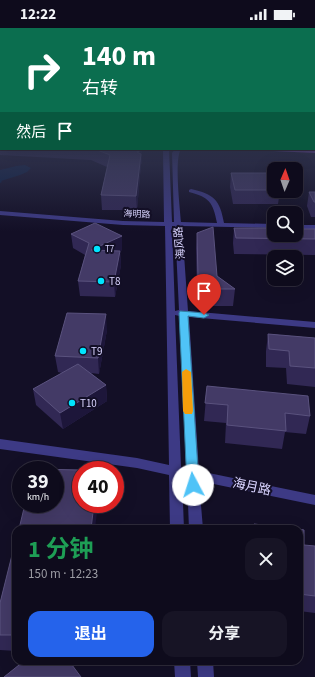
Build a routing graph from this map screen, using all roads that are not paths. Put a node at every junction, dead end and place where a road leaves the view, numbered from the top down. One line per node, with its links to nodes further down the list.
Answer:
1 (168, 170): 5 (street, 海风路)
2 (175, 170): 5 (street, 海风路)
3 (191, 190): 6 (street)
4 (0, 213): 5 (street, 海明路)
5 (173, 225): 6 (street, 海明路); 10 (street, 海风路)
6 (221, 226): 7 (street, 海明路)
7 (267, 226)
8 (303, 227): 9 (street)
9 (315, 227)
10 (178, 313): 11 (street); 13 (street, 海风路); 14 (street, 海风路)
11 (315, 325)
12 (0, 444): 13 (street, 海月路)
13 (175, 470): 14 (street, 海月路); 16 (street, 海风路)
14 (192, 474): 15 (street, 海月路); 17 (street, 海风路)
15 (315, 500)
16 (177, 525)
17 (196, 525)
18 (182, 665): 20 (street)
19 (205, 665): 21 (street)
20 (183, 677)
21 (206, 677)

